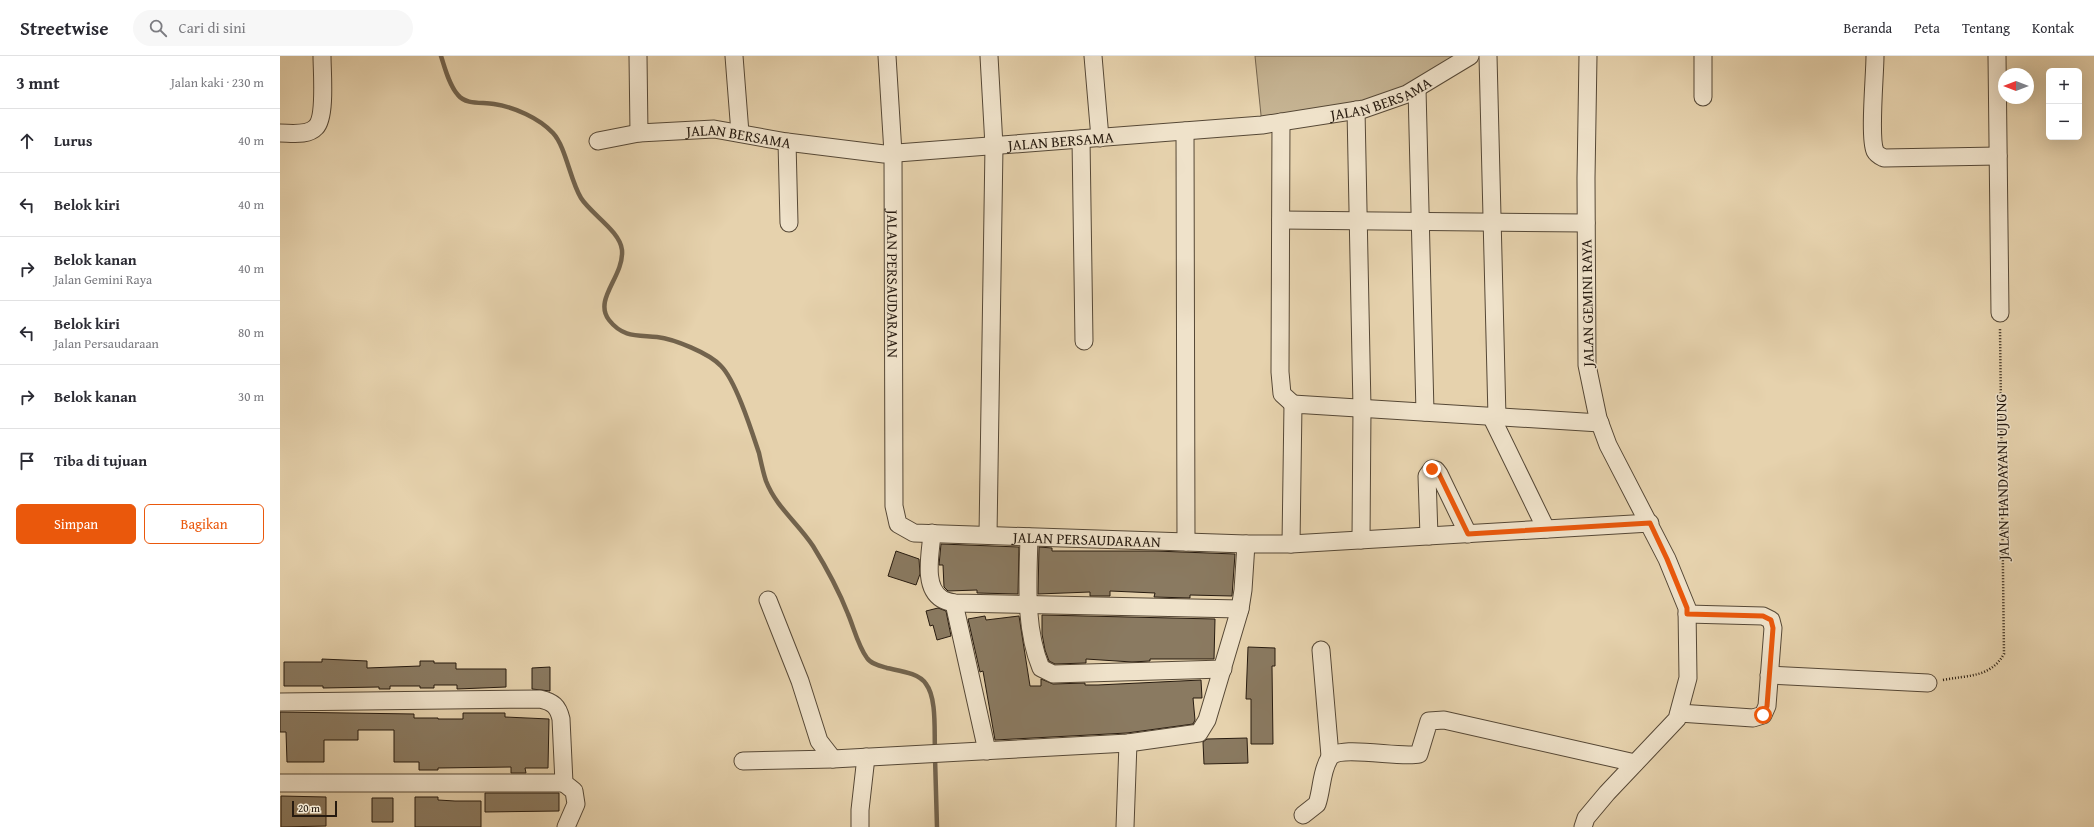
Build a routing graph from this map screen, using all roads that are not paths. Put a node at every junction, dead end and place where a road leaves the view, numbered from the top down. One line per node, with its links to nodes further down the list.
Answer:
1 (322, 56): 18 (street)
2 (638, 56): 19 (street)
3 (734, 56): 20 (street)
4 (887, 56): 26 (street, JALAN PERSAUDARAAN)
5 (989, 56): 25 (street)
6 (1092, 56): 21 (street)
7 (1470, 56): 13 (street, JALAN BERSAMA)
8 (1488, 56): 31 (street)
9 (1588, 56): 33 (street, JALAN GEMINI RAYA)
10 (1703, 56): 14 (street)
11 (1875, 56): 27 (street)
12 (1997, 56): 27 (street)
13 (1417, 89): 15 (street, JALAN BERSAMA); 30 (street)
14 (1704, 97)
15 (1356, 110): 16 (street, JALAN BERSAMA); 29 (street)
16 (1281, 122): 17 (street, JALAN BERSAMA); 28 (street)
17 (1185, 131): 21 (street, JALAN BERSAMA); 49 (street)
18 (280, 133)
19 (639, 133): 20 (street, JALAN BERSAMA); 23 (street, JALAN BERSAMA)
20 (740, 133): 24 (street, JALAN BERSAMA)
21 (1100, 138): 22 (street, JALAN BERSAMA)
22 (1081, 140): 25 (street, JALAN BERSAMA); 35 (street)
23 (598, 142)
24 (787, 142): 26 (street, JALAN BERSAMA); 32 (street)
25 (994, 146): 26 (street, JALAN BERSAMA); 45 (street)
26 (892, 153): 43 (street, JALAN PERSAUDARAAN)
27 (1998, 156): 34 (street)
28 (1281, 220): 29 (street); 36 (street)
29 (1358, 221): 30 (street); 37 (street)
30 (1420, 221): 31 (street); 38 (street)
31 (1492, 222): 33 (street); 39 (street)
32 (789, 223)
33 (1586, 223): 40 (street, JALAN GEMINI RAYA)
34 (2000, 313)
35 (1084, 342)
36 (1293, 404): 37 (street); 51 (street)
37 (1362, 408): 38 (street); 48 (street)
38 (1425, 412): 39 (street)
39 (1494, 416): 40 (street); 42 (street)
40 (1600, 423): 41 (street, JALAN GEMINI RAYA)
41 (1650, 523): 42 (street, JALAN PERSAUDARAAN); 56 (street, JALAN GEMINI RAYA)
42 (1546, 529): 44 (street, JALAN PERSAUDARAAN)
43 (932, 533): 45 (street, JALAN PERSAUDARAAN); 53 (street)
44 (1468, 534): 46 (street, JALAN PERSAUDARAAN); 46 (street)
45 (988, 535): 47 (street, JALAN PERSAUDARAAN)
46 (1429, 536): 48 (street, JALAN PERSAUDARAAN)
47 (1029, 537): 49 (street, JALAN PERSAUDARAAN); 54 (street)
48 (1361, 540): 51 (street, JALAN PERSAUDARAAN)
49 (1186, 542): 50 (street, JALAN PERSAUDARAAN)
50 (1246, 544): 51 (street, JALAN PERSAUDARAAN); 55 (street)
51 (1291, 544)
52 (768, 600): 67 (street)
53 (954, 603): 54 (street); 64 (street)
54 (1027, 604): 55 (street); 58 (street)
55 (1240, 609): 58 (street)
56 (1687, 614): 59 (street); 62 (street, JALAN GEMINI RAYA)
57 (1321, 650): 65 (street)
58 (1223, 669): 63 (street)
59 (1769, 675): 60 (street); 62 (street)
60 (1928, 683)
61 (280, 702): 71 (street)
62 (1679, 713): 69 (street, JALAN GEMINI RAYA)
63 (1128, 743): 64 (street); 75 (street)
64 (987, 750): 66 (street)
65 (1330, 756): 69 (street); 72 (street)
66 (866, 757): 67 (street); 74 (street)
67 (833, 759): 68 (street)
68 (743, 761)
69 (1635, 763): 76 (street, JALAN GEMINI RAYA)
70 (280, 783): 71 (street)
71 (564, 783): 73 (street)
72 (1303, 815)
73 (566, 827)
74 (860, 827)
75 (1125, 827)
76 (1583, 827)

